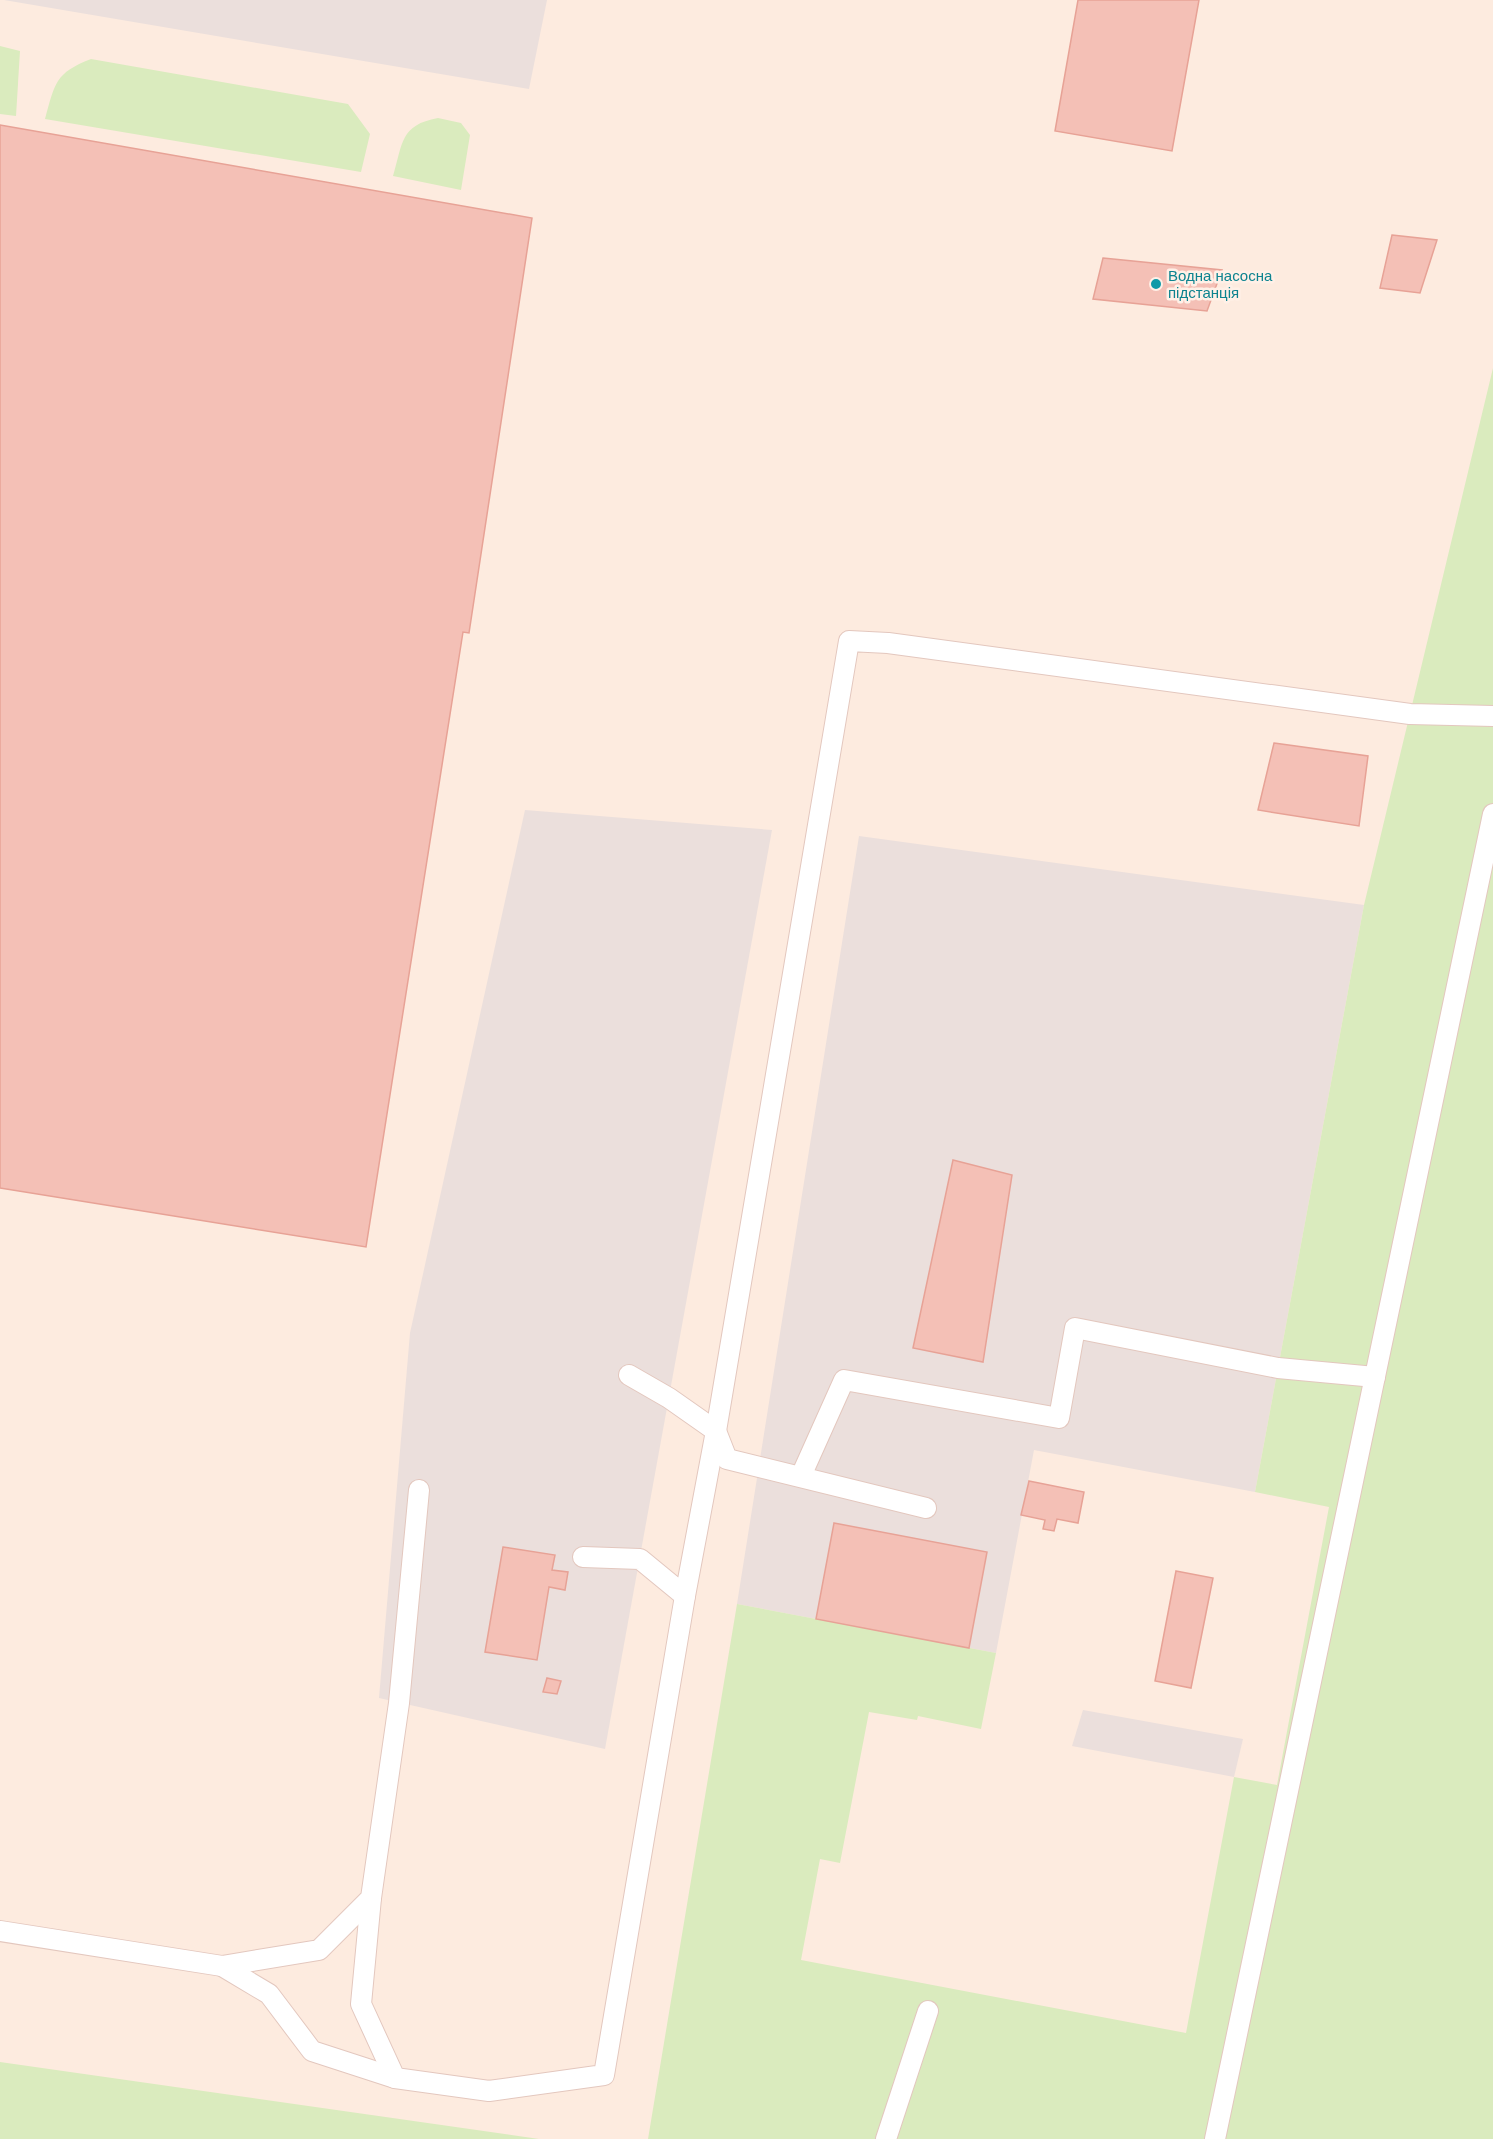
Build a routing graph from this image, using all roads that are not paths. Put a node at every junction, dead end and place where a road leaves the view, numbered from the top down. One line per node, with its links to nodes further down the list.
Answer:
1 (1493, 716): 5 (lane)
2 (1493, 814): 4 (lane)
3 (630, 1375): 5 (lane)
4 (1375, 1377): 6 (lane); 17 (lane)
5 (716, 1431): 6 (lane); 10 (lane)
6 (801, 1476): 8 (lane)
7 (419, 1490): 11 (lane)
8 (926, 1508)
9 (583, 1557): 10 (lane)
10 (686, 1596): 15 (lane)
11 (371, 1898): 13 (lane); 15 (lane)
12 (0, 1931): 13 (lane)
13 (222, 1966): 15 (lane)
14 (928, 2011): 16 (lane)
15 (395, 2078)
16 (886, 2139)
17 (1215, 2139)

